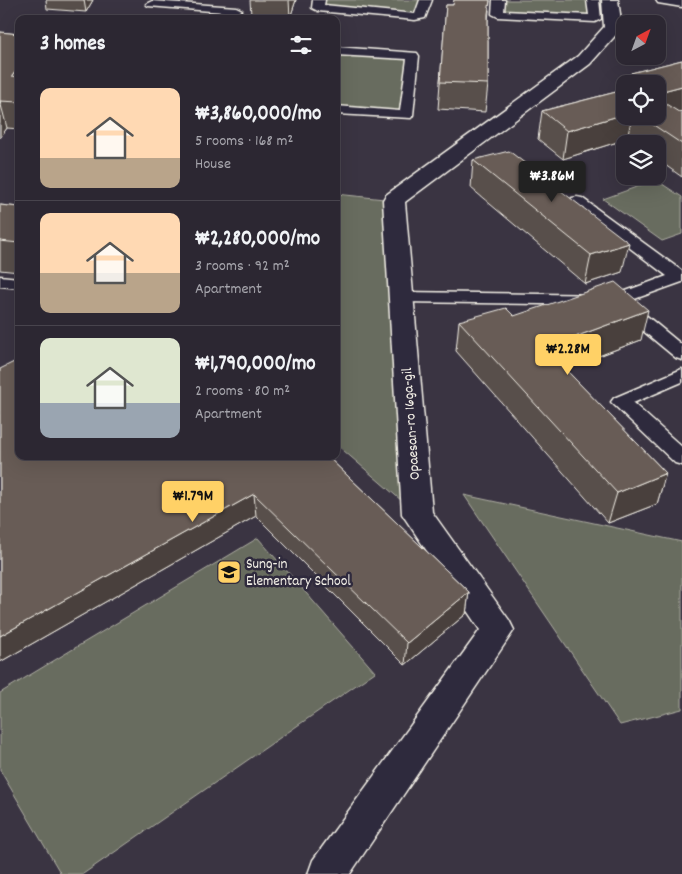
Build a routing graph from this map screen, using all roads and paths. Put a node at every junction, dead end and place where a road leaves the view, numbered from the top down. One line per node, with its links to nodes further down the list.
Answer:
1 (319, 0): 2 (lane)
2 (426, 0)
3 (500, 0): 4 (lane)
4 (593, 0)
5 (610, 0): 16 (street, Opaesan-ro 16ga-gil)
6 (664, 0): 7 (street)
7 (682, 2)
8 (152, 4): 9 (lane)
9 (236, 10)
10 (340, 51): 11 (lane)
11 (340, 110)
12 (577, 201): 13 (lane)
13 (680, 276): 17 (lane)
14 (0, 281): 15 (lane)
15 (15, 283)
16 (401, 297): 17 (lane); 21 (street, Opaesan-ro 16ga-gil)
17 (617, 300): 18 (lane)
18 (682, 354)
19 (682, 375): 20 (lane)
20 (682, 458)
21 (327, 874)

